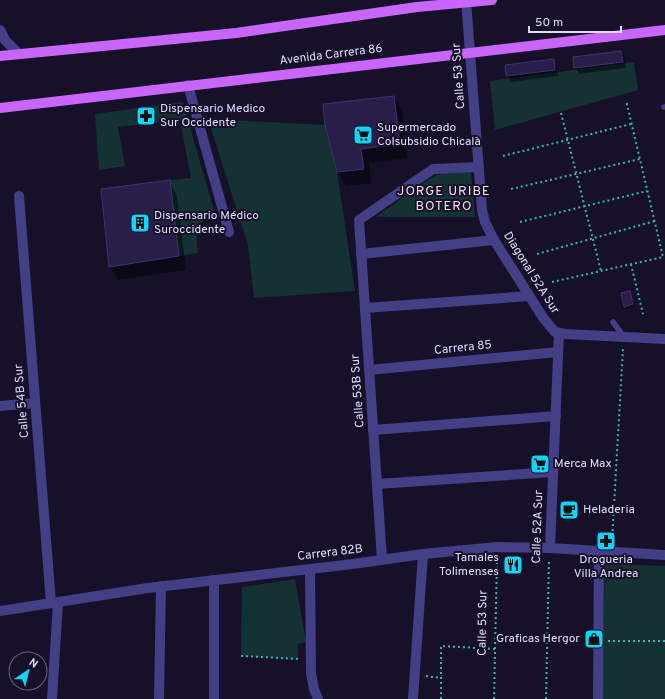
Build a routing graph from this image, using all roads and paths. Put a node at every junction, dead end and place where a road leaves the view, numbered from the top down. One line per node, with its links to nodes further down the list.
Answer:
1 (492, 0): 2 (main road)
2 (466, 1): 5 (street, Calle 53 Sur); 6 (main road)
3 (0, 30): 6 (street)
4 (665, 30): 5 (main road, Avenida Carrera 86)
5 (470, 52): 8 (main road, Avenida Carrera 86); 16 (street, Calle 53 Sur)
6 (19, 54): 7 (main road)
7 (0, 56)
8 (188, 85): 10 (main road, Avenida Carrera 86); 25 (street)
9 (626, 100): 12 (path)
10 (0, 108)
11 (561, 113): 13 (path)
12 (631, 124): 13 (path); 15 (path)
13 (568, 140): 14 (path); 17 (path)
14 (503, 156)
15 (640, 159): 17 (path); 19 (path)
16 (479, 167): 23 (street, Calle 53 Sur); 28 (street, Calle 53B Sur)
17 (576, 173): 18 (path); 21 (path)
18 (511, 189)
19 (648, 191): 21 (path); 22 (path)
20 (19, 196): 42 (street, Calle 54B Sur)
21 (585, 206): 24 (path); 26 (path)
22 (655, 221): 26 (path); 30 (path)
23 (485, 222): 27 (street, Diagonal 52A Sur)
24 (520, 222)
25 (229, 232)
26 (593, 238): 29 (path); 31 (path)
27 (494, 240): 28 (street); 33 (street, Diagonal 52A Sur)
28 (361, 254): 34 (street, Calle 53B Sur)
29 (537, 254)
30 (631, 264): 31 (path); 35 (path)
31 (601, 271): 32 (path)
32 (552, 282)
33 (529, 296): 34 (street); 37 (street, Diagonal 52A Sur)
34 (365, 308): 41 (street, Calle 53B Sur)
35 (643, 314)
36 (613, 322): 38 (lane)
37 (559, 333): 38 (street); 40 (street, Calle 52A Sur)
38 (624, 337): 39 (street); 51 (path)
39 (665, 339)
40 (558, 352): 41 (street, Carrera 85); 44 (street, Calle 52A Sur)
41 (369, 370): 45 (street, Calle 53B Sur)
42 (35, 403): 43 (street); 58 (street, Calle 54B Sur)
43 (0, 406)
44 (556, 416): 45 (street); 46 (street, Calle 52A Sur)
45 (373, 430): 47 (street, Calle 53B Sur)
46 (553, 472): 47 (street); 49 (street, Calle 52A Sur)
47 (377, 484): 54 (street, Calle 53B Sur)
48 (497, 547): 49 (street, Carrera 82B); 52 (street, Carrera 82B); 62 (path, Calle 53 Sur)
49 (550, 548): 50 (street, Carrera 82B); 74 (path, Calle 52A Sur)
50 (599, 551): 51 (street, Carrera 82B); 60 (street)
51 (611, 552): 53 (street, Carrera 82B)
52 (422, 554): 54 (street, Carrera 82B); 65 (street)
53 (665, 555)
54 (382, 559): 55 (street, Carrera 82B)
55 (310, 569): 56 (street, Carrera 82B); 64 (street)
56 (214, 580): 57 (street, Carrera 82B); 69 (street)
57 (161, 586): 58 (street, Carrera 82B); 68 (street)
58 (54, 602): 59 (street, Carrera 82B); 67 (street, Calle 54B Sur)
59 (0, 611)
60 (599, 641): 61 (path); 75 (street)
61 (665, 641)
62 (495, 649): 66 (path); 73 (path, Calle 53 Sur)
63 (241, 656): 64 (path)
64 (311, 660): 70 (street)
65 (414, 675): 66 (path); 71 (street)
66 (441, 678): 72 (path)
67 (52, 699)
68 (159, 699)
69 (214, 699)
70 (318, 699)
71 (413, 699)
72 (441, 699)
73 (494, 699)
74 (546, 699)
75 (598, 699)

